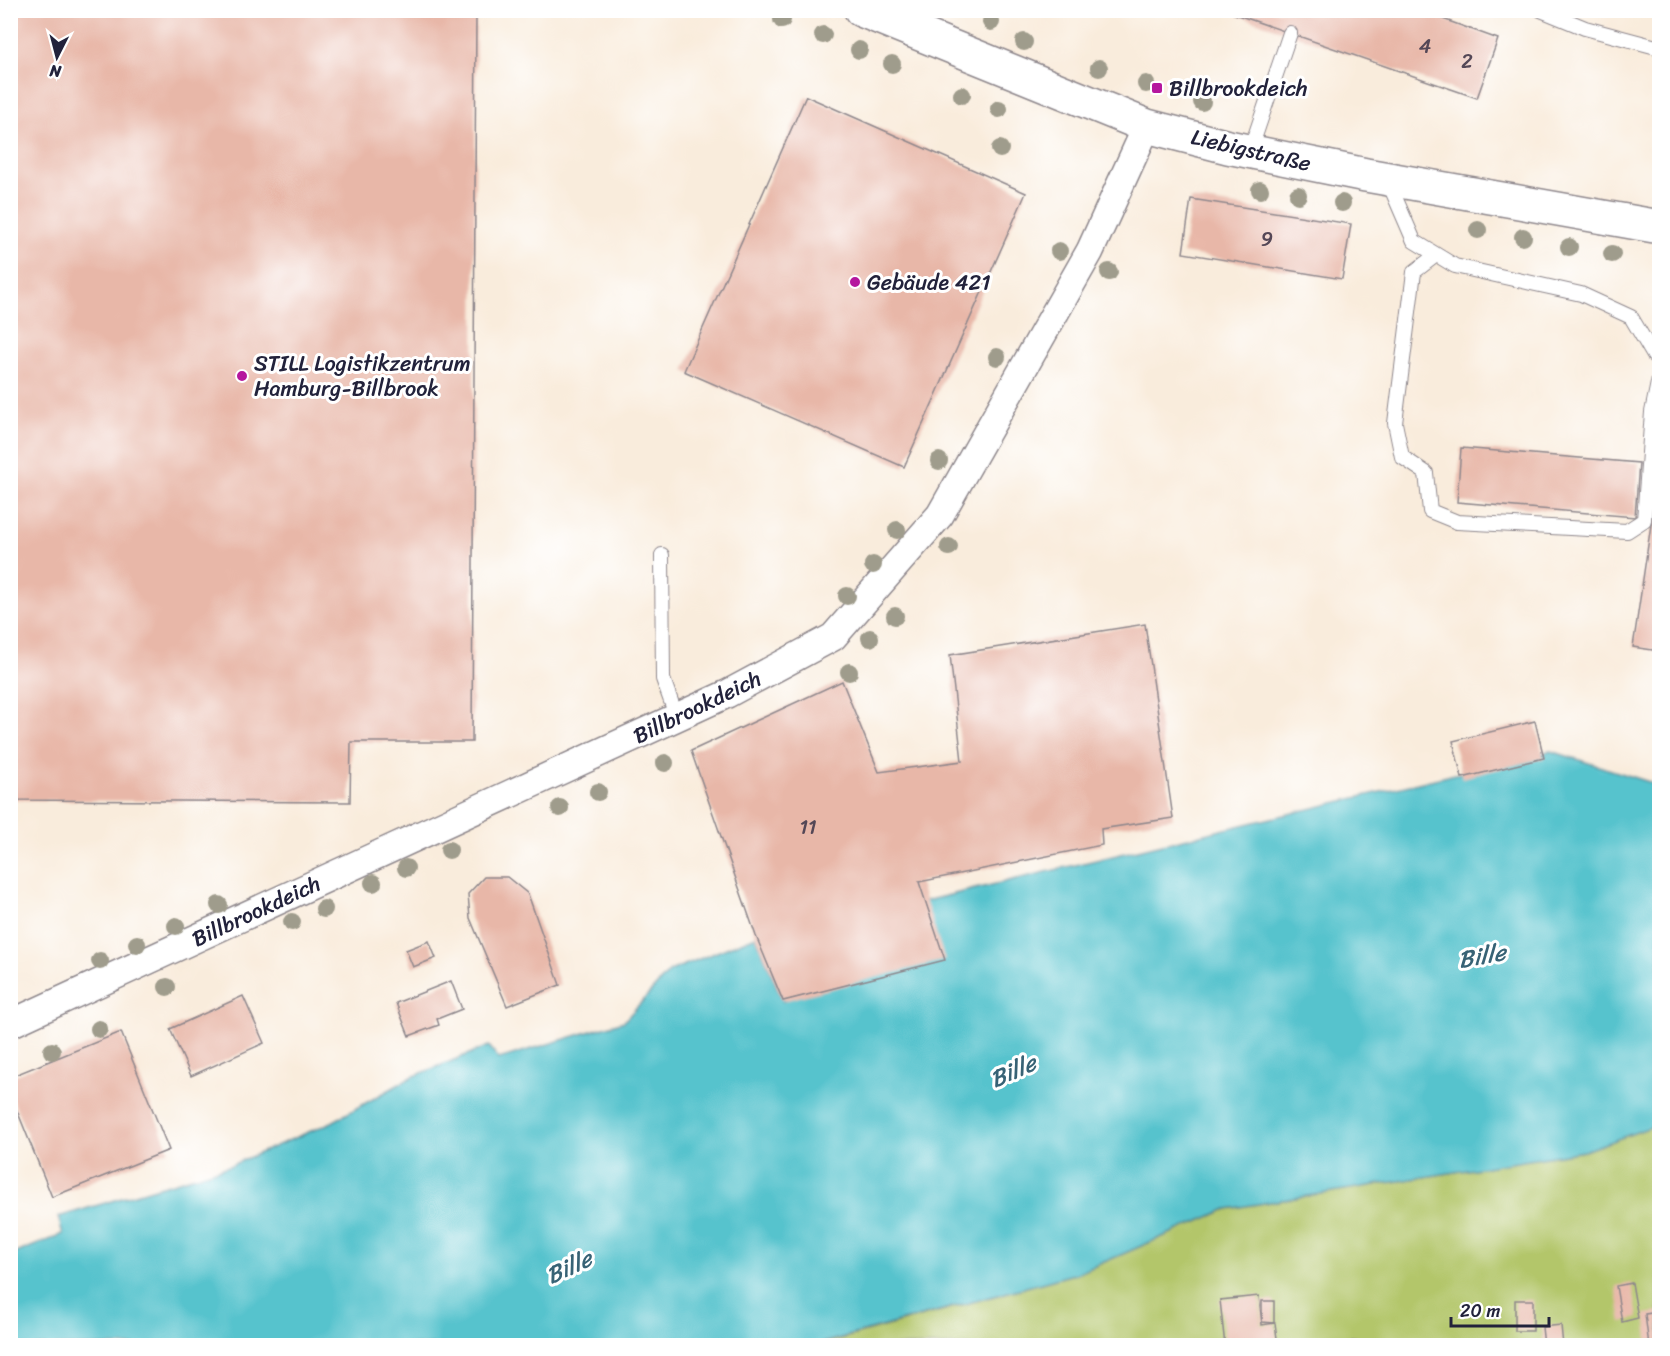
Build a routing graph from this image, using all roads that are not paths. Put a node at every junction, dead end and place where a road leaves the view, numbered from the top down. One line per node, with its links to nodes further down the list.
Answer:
1 (861, 10): 5 (street, Liebigstraße)
2 (1541, 10): 4 (lane)
3 (1290, 33): 6 (lane)
4 (1659, 48)
5 (1147, 126): 6 (street, Liebigstraße); 13 (street, Billbrookdeich)
6 (1250, 151): 7 (street, Liebigstraße)
7 (1387, 179): 8 (street, Liebigstraße); 9 (lane)
8 (1659, 227)
9 (1436, 255): 10 (lane); 11 (lane)
10 (1659, 358)
11 (1659, 373)
12 (662, 555): 13 (lane)
13 (676, 718): 14 (street, Billbrookdeich)
14 (10, 1024)

